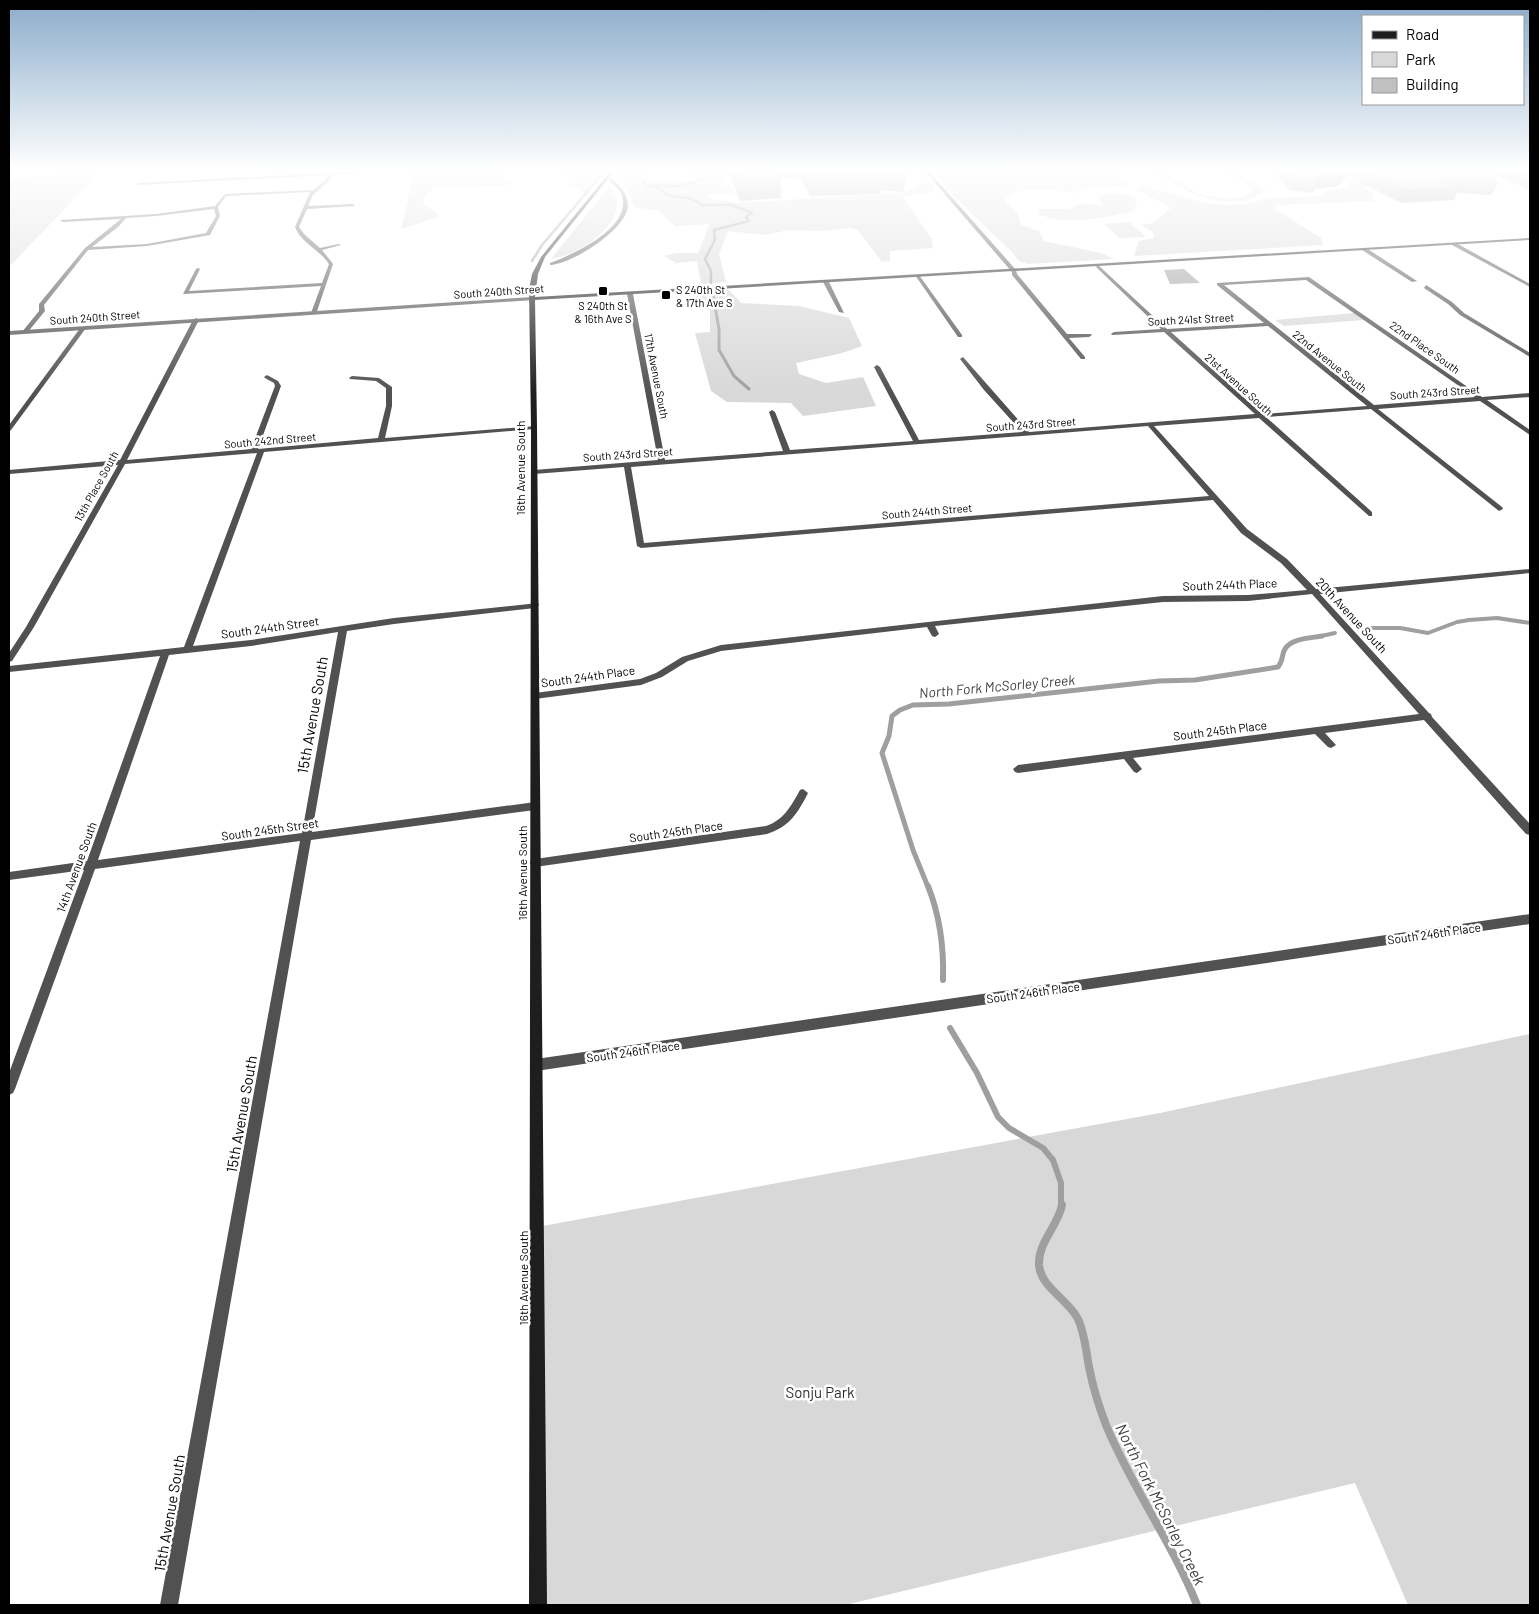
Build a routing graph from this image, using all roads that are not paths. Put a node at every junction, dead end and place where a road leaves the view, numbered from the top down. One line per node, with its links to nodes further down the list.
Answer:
1 (93, 243): 10 (street)
2 (156, 243): 10 (street)
3 (313, 243): 11 (street)
4 (554, 243): 25 (main road, 16th Avenue South)
5 (595, 243): 13 (street)
6 (990, 243): 16 (street)
7 (1464, 243): 8 (main road, South 240th Street)
8 (1454, 244): 12 (main road, South 240th Street); 22 (street)
9 (339, 245): 11 (street)
10 (87, 249): 32 (street)
11 (321, 249): 21 (street)
12 (1364, 250): 14 (main road, South 240th Street); 19 (street)
13 (552, 264)
14 (1098, 266): 16 (main road, South 240th Street); 31 (street, 21st Avenue South)
15 (198, 269): 21 (street)
16 (1014, 271): 17 (main road, South 240th Street); 37 (street)
17 (917, 276): 20 (main road, South 240th Street); 36 (street)
18 (1307, 278): 29 (street, 22nd Avenue South); 45 (street, 22nd Place South)
19 (1414, 281)
20 (826, 282): 24 (main road, South 240th Street); 26 (street)
21 (325, 284): 27 (street)
22 (1530, 286)
23 (1426, 287): 38 (street)
24 (630, 294): 25 (main road, South 240th Street); 58 (street, 17th Avenue South)
25 (532, 299): 27 (street, South 240th Street); 50 (main road, 16th Avenue South)
26 (842, 312)
27 (314, 313): 28 (street, South 240th Street)
28 (196, 320): 30 (street, South 240th Street); 59 (street, 13th Place South)
29 (1269, 324): 31 (street, South 241st Street); 46 (street, 22nd Avenue South)
30 (83, 328): 32 (street, South 240th Street); 51 (street)
31 (1166, 330): 34 (street, South 241st Street); 48 (street, 21st Avenue South)
32 (25, 332): 33 (street, South 240th Street)
33 (9, 333)
34 (1114, 334)
35 (1088, 335): 37 (street)
36 (960, 336)
37 (1067, 336): 39 (street)
38 (1530, 356)
39 (1083, 358)
40 (963, 359): 53 (street)
41 (877, 367): 55 (street)
42 (266, 377): 56 (street)
43 (352, 378): 54 (street)
44 (1530, 395): 45 (street, South 243rd Street)
45 (1482, 399): 46 (street, South 243rd Street); 52 (street, 22nd Place South)
46 (1371, 407): 48 (street, South 243rd Street); 64 (street, 22nd Avenue South)
47 (772, 412): 57 (street)
48 (1260, 416): 49 (street, South 243rd Street); 65 (street, 21st Avenue South)
49 (1148, 424): 53 (street, South 243rd Street); 63 (street, 20th Avenue South)
50 (534, 427): 54 (street, South 242nd Street); 62 (main road, 16th Avenue South)
51 (9, 429)
52 (1530, 433)
53 (1028, 434): 55 (street, South 243rd Street)
54 (382, 440): 56 (street, South 242nd Street)
55 (917, 442): 57 (street, South 243rd Street)
56 (258, 451): 59 (street, South 242nd Street); 72 (street)
57 (787, 452): 58 (street, South 243rd Street)
58 (662, 462): 60 (street, South 243rd Street)
59 (122, 463): 61 (street, South 242nd Street); 74 (street, 13th Place South)
60 (627, 464): 62 (street, South 243rd Street); 63 (street, South 244th Street)
61 (9, 472)
62 (534, 472): 68 (main road, 16th Avenue South)
63 (1215, 498): 67 (street, 20th Avenue South)
64 (1499, 509)
65 (1369, 514)
66 (1530, 571): 67 (street, South 244th Place)
67 (1314, 592): 69 (street, South 244th Place); 77 (street, 20th Avenue South)
68 (535, 606): 70 (street, South 244th Street); 76 (main road, 16th Avenue South)
69 (930, 624): 71 (street); 76 (street, South 244th Place)
70 (344, 629): 72 (street, South 244th Street); 86 (street, 15th Avenue South)
71 (935, 634)
72 (187, 651): 73 (street, South 244th Street)
73 (165, 653): 75 (street, South 244th Street); 88 (street, 14th Avenue South)
74 (9, 659)
75 (9, 669)
76 (535, 696): 84 (main road, 16th Avenue South)
77 (1428, 716): 78 (street, South 245th Place); 85 (street, 20th Avenue South)
78 (1317, 730): 79 (street); 80 (street, South 245th Place)
79 (1331, 745)
80 (1126, 755): 81 (street, South 245th Place); 82 (street)
81 (1018, 769)
82 (1137, 769)
83 (803, 794): 87 (street, South 245th Place)
84 (535, 806): 86 (street, South 245th Street); 87 (main road, 16th Avenue South)
85 (1530, 831)
86 (307, 837): 88 (street, South 245th Street); 93 (street, 15th Avenue South)
87 (535, 863): 91 (main road, 16th Avenue South)
88 (91, 866): 89 (street, South 245th Street); 92 (street, 14th Avenue South)
89 (9, 876)
90 (1530, 919): 91 (street, South 246th Place)
91 (536, 1066): 94 (main road, 16th Avenue South)
92 (9, 1089)
93 (169, 1605)
94 (538, 1605)

